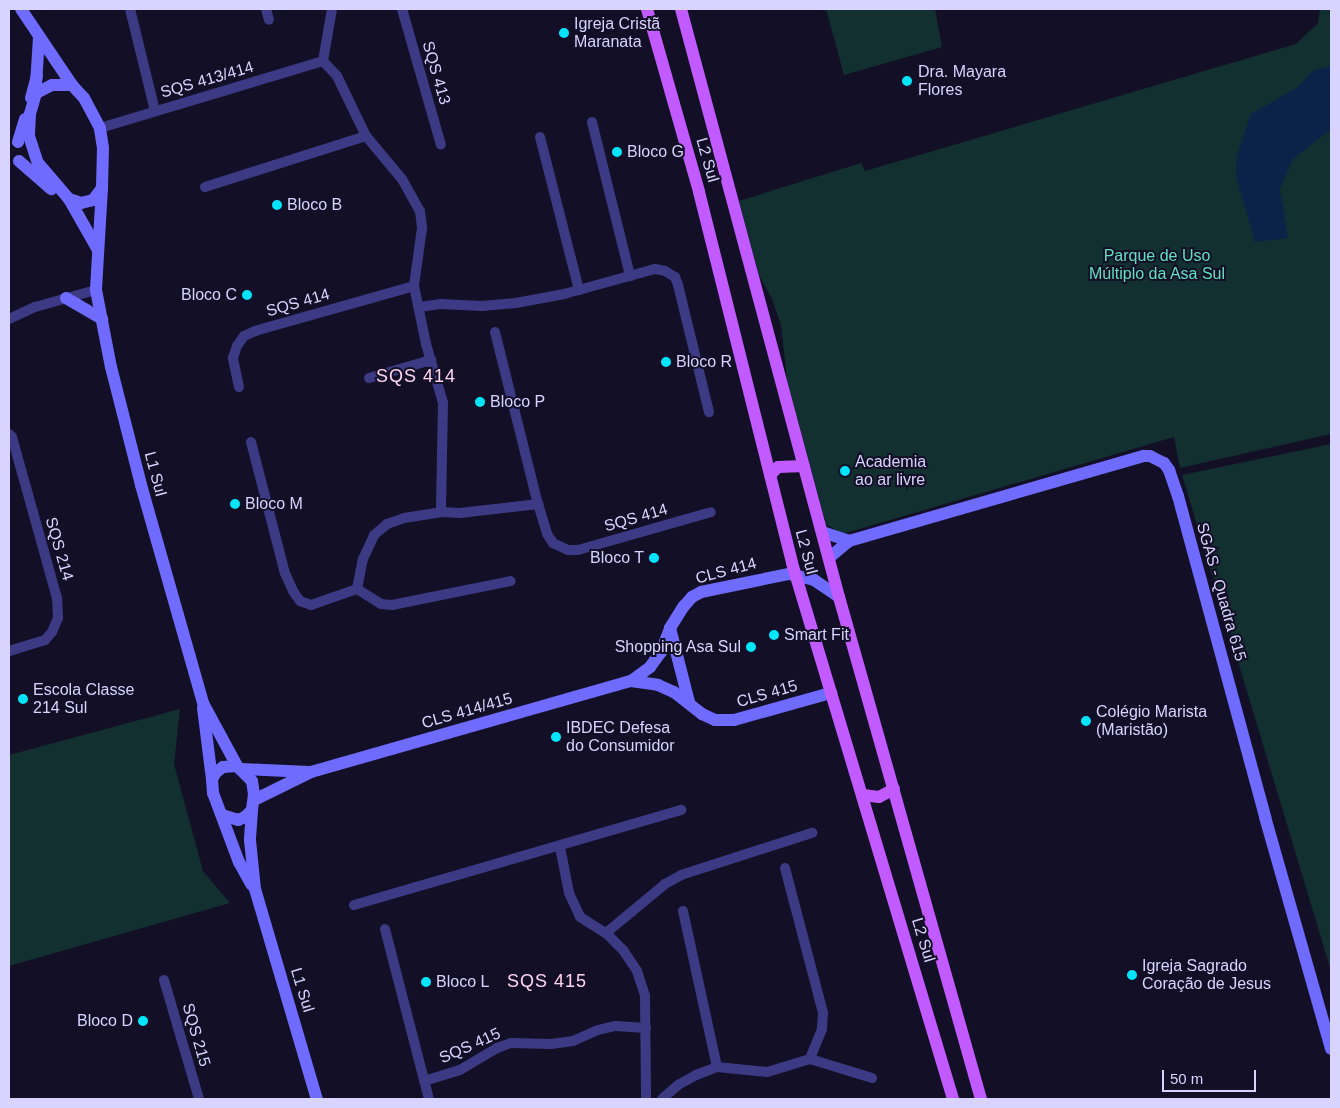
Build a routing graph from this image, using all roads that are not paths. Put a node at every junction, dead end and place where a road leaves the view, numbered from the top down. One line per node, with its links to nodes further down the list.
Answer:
1 (21, 9): 9 (street)
2 (130, 9): 14 (street)
3 (266, 9): 8 (street)
4 (332, 9): 10 (street)
5 (402, 9): 20 (street, SQS 413)
6 (647, 9): 44 (main road, L2 Sul)
7 (681, 9): 43 (main road, L2 Sul)
8 (270, 20)
9 (39, 37): 11 (street); 12 (street)
10 (323, 61): 14 (street, SQS 413/414); 17 (street)
11 (37, 76): 13 (street); 19 (street)
12 (72, 86): 13 (street); 16 (street)
13 (36, 94): 19 (street)
14 (155, 111): 16 (street, SQS 413/414)
15 (592, 122): 28 (street)
16 (100, 128): 24 (street, L1 Sul)
17 (366, 136): 23 (street); 29 (street)
18 (540, 137): 31 (street)
19 (19, 142): 22 (street)
20 (441, 145)
21 (14, 160): 22 (street); 26 (street)
22 (38, 163): 25 (street)
23 (205, 187)
24 (102, 188): 25 (street); 27 (street, L1 Sul)
25 (69, 199): 26 (street)
26 (78, 214): 27 (street)
27 (98, 250): 30 (street, L1 Sul)
28 (630, 276): 31 (street); 40 (street)
29 (414, 286): 33 (street); 39 (street, SQS 414)
30 (96, 290): 32 (street); 35 (street, L1 Sul)
31 (579, 290): 33 (street)
32 (66, 298): 34 (street); 35 (street)
33 (419, 307): 37 (street)
34 (9, 319)
35 (102, 319): 60 (street, L1 Sul)
36 (495, 332): 45 (street, SQS 414)
37 (431, 360): 38 (street); 46 (street)
38 (370, 378)
39 (239, 387)
40 (709, 412)
41 (9, 434): 56 (street, SQS 214)
42 (251, 442): 53 (street)
43 (804, 466): 44 (main road); 48 (main road, L2 Sul)
44 (770, 475): 51 (main road, L2 Sul)
45 (538, 504): 46 (street); 47 (street, SQS 414)
46 (441, 512): 53 (street)
47 (711, 512)
48 (822, 532): 49 (street); 50 (main road, L2 Sul)
49 (849, 541): 50 (street, SGAS - Quadra 615); 79 (street, SGAS - Quadra 615)
50 (830, 557): 54 (main road, L2 Sul)
51 (795, 575): 54 (street, CLS 414); 55 (street, CLS 414); 58 (main road, L2 Sul)
52 (511, 581): 53 (street)
53 (357, 589)
54 (839, 597): 64 (main road, L2 Sul)
55 (670, 628): 57 (street, CLS 414); 59 (street)
56 (10, 648)
57 (631, 681): 59 (street, CLS 415); 62 (street, CLS 414/415)
58 (831, 693): 59 (street, CLS 415); 65 (main road, L2 Sul)
59 (688, 702)
60 (203, 703): 61 (street, L1 Sul); 63 (street, L1 Sul)
61 (240, 768): 62 (street, CLS 414/415); 63 (street); 66 (street)
62 (311, 772): 66 (street, CLS 414/415)
63 (212, 780): 68 (street)
64 (894, 789): 65 (main road); 90 (main road, L2 Sul)
65 (863, 795): 89 (main road, L2 Sul)
66 (253, 805): 68 (street); 72 (street, L1 Sul)
67 (682, 810): 70 (street)
68 (222, 815): 72 (street, L1 Sul)
69 (812, 833): 76 (street)
70 (560, 847): 73 (street); 76 (street)
71 (785, 868): 80 (street)
72 (255, 889): 85 (street, L1 Sul)
73 (354, 905)
74 (683, 911): 81 (street)
75 (385, 929): 83 (street, SQS 415)
76 (606, 933): 78 (street)
77 (164, 980): 84 (street, SQS 215)
78 (646, 1028): 83 (street, SQS 415); 87 (street)
79 (1331, 1048)
80 (810, 1059): 81 (street); 82 (street)
81 (717, 1068): 88 (street)
82 (872, 1078)
83 (424, 1080): 86 (street, SQS 415)
84 (199, 1099)
85 (317, 1099)
86 (429, 1099)
87 (646, 1099)
88 (662, 1099)
89 (953, 1099)
90 (981, 1099)

